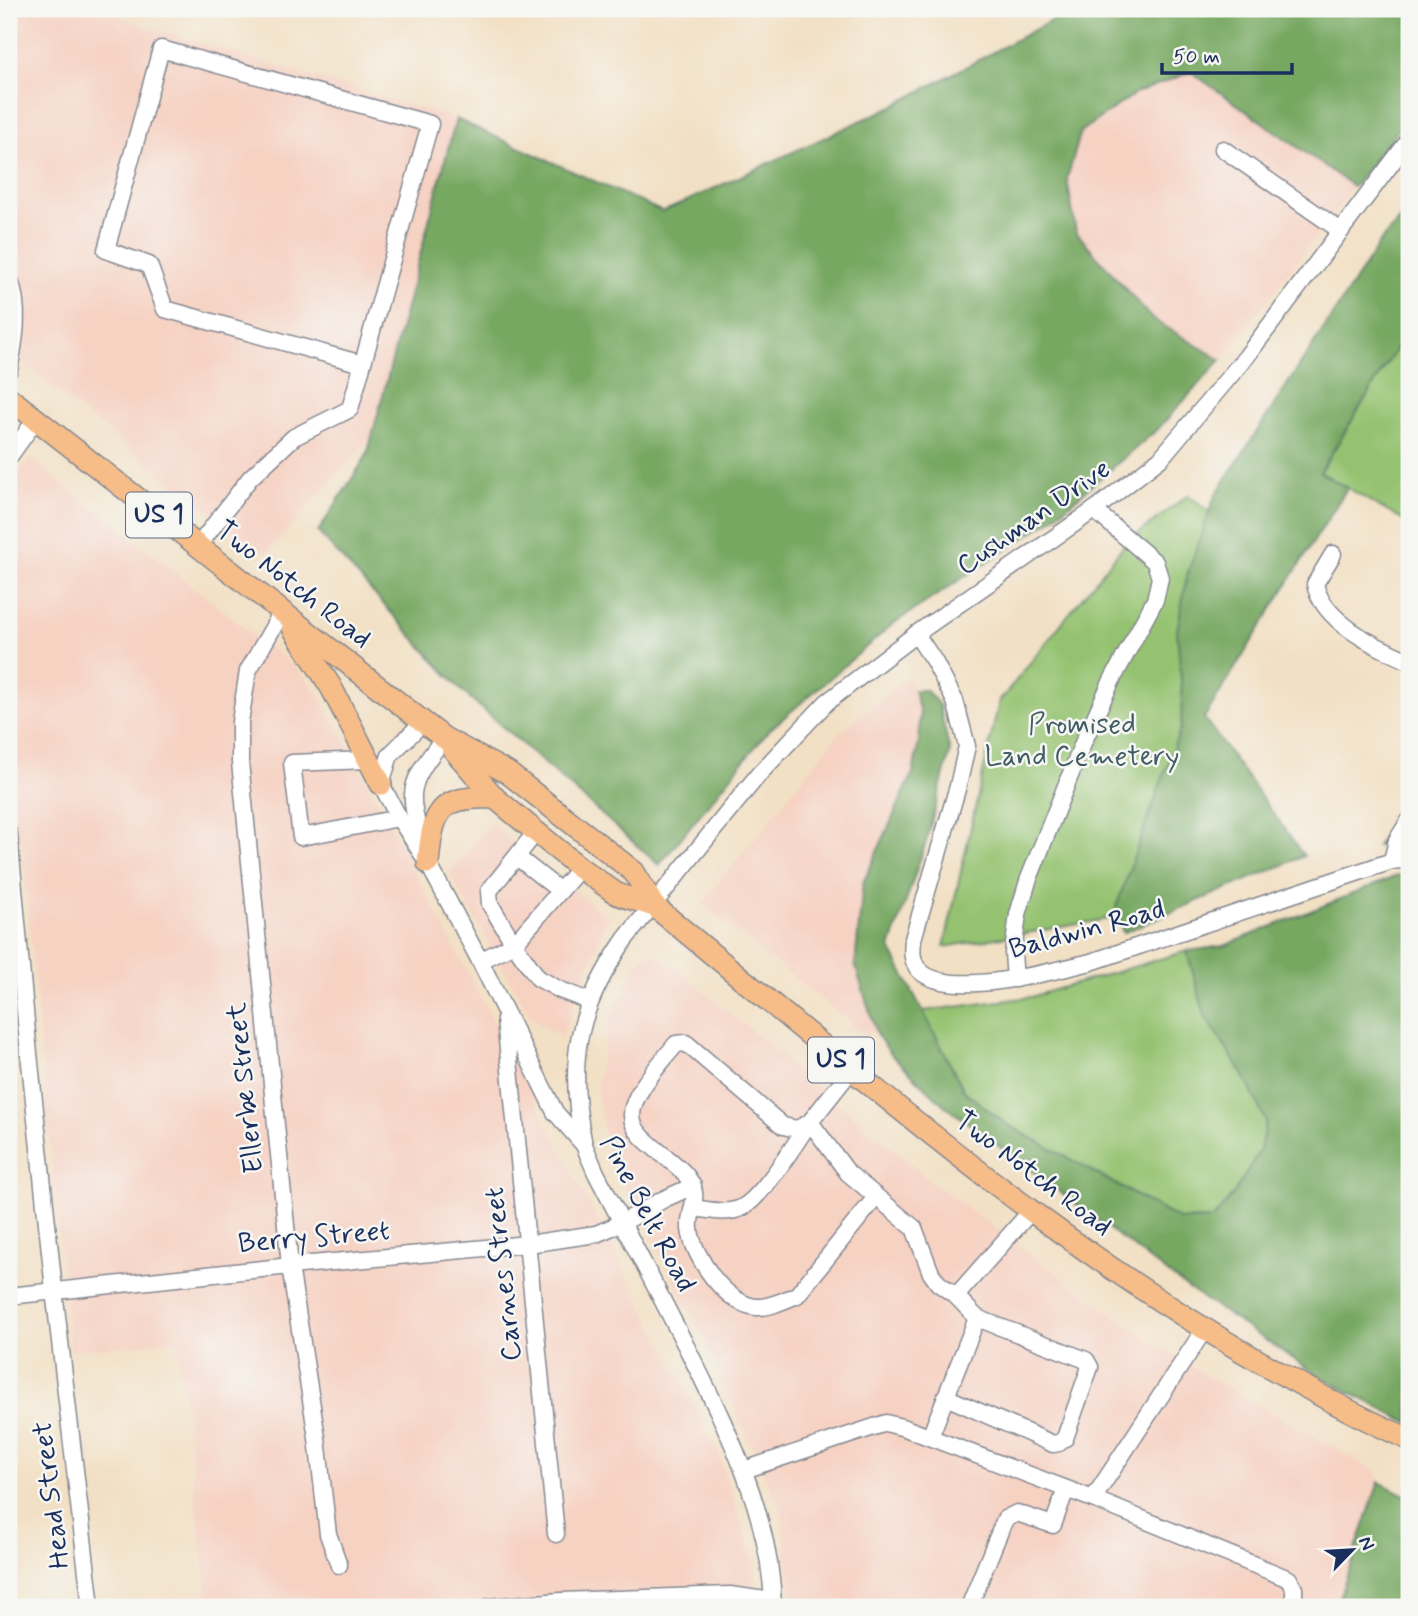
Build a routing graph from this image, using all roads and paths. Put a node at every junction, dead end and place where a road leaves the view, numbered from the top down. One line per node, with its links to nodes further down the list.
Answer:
1 (1409, 140): 3 (street, Cushman Drive)
2 (1223, 149): 3 (street)
3 (1341, 231): 10 (street, Cushman Drive)
4 (9, 278): 6 (street)
5 (362, 364): 5 (street); 11 (street)
6 (9, 370)
7 (9, 398): 8 (main road, Two Notch Road / US 1)
8 (36, 419): 9 (street); 11 (main road, Two Notch Road / US 1)
9 (9, 457)
10 (1094, 510): 14 (street, Cushman Drive); 34 (street)
11 (198, 546): 13 (main road, Two Notch Road / US 1)
12 (1333, 554): 15 (street)
13 (282, 612): 16 (main road, Two Notch Road / US 1); 18 (main road); 46 (street, Ellerbe Street)
14 (916, 634): 31 (street, Cushman Drive); 34 (street, Baldwin Road)
15 (1409, 661)
16 (423, 722): 17 (main road, Two Notch Road / US 1); 19 (street)
17 (444, 738): 20 (main road, Two Notch Road / US 1); 28 (street, Pine Belt Road); 31 (main road, Two Notch Road / US 1)
18 (369, 760): 19 (main road); 21 (street)
19 (381, 784): 21 (street, Pine Belt Road)
20 (495, 798): 23 (main road, Two Notch Road / US 1); 28 (main road)
21 (398, 818): 28 (street, Pine Belt Road)
22 (1409, 821): 27 (street)
23 (536, 832): 25 (street); 29 (main road, Two Notch Road / US 1)
24 (9, 834): 47 (street, Head Street)
25 (517, 856): 30 (street); 32 (street)
26 (1409, 859): 27 (street, Baldwin Road)
27 (1392, 861): 34 (street, Baldwin Road)
28 (428, 863): 33 (street, Pine Belt Road)
29 (580, 868): 30 (street); 31 (main road, Two Notch Road / US 1)
30 (560, 891): 32 (street)
31 (654, 906): 35 (street, Cushman Drive); 37 (main road, Two Notch Road / US 1)
32 (514, 944): 33 (street); 35 (street)
33 (480, 961): 36 (street, Pine Belt Road)
34 (1015, 979)
35 (589, 1001): 39 (street, Cushman Drive)
36 (504, 1009): 39 (street, Pine Belt Road); 45 (street, Carnes Street)
37 (852, 1069): 38 (street); 43 (main road, Two Notch Road / US 1)
38 (810, 1122): 40 (street); 41 (street); 42 (street)
39 (584, 1145): 44 (street, Pine Belt Road)
40 (692, 1186): 42 (street); 44 (street, Berry Street)
41 (876, 1197): 42 (street); 49 (street)
42 (694, 1208)
43 (1031, 1211): 49 (street); 51 (main road, Two Notch Road / US 1)
44 (622, 1223): 45 (street, Berry Street); 55 (street, Pine Belt Road)
45 (528, 1244): 46 (street, Berry Street); 58 (street, Carnes Street)
46 (290, 1266): 47 (street, Berry Street); 59 (street, Ellerbe Street)
47 (54, 1290): 48 (street, Berry Street); 64 (street, Head Street)
48 (9, 1296)
49 (956, 1296): 50 (street)
50 (977, 1318): 52 (street); 52 (street)
51 (1204, 1330): 54 (main road, Two Notch Road / US 1); 57 (street)
52 (946, 1397): 53 (street)
53 (930, 1437): 55 (street); 56 (street)
54 (1409, 1439)
55 (744, 1470): 63 (street, Pine Belt Road)
56 (1066, 1489): 57 (street); 66 (street)
57 (1093, 1499): 67 (street)
58 (556, 1534)
59 (339, 1565)
60 (731, 1601): 61 (street); 63 (street)
61 (703, 1602): 62 (street)
62 (561, 1604): 65 (street)
63 (773, 1604)
64 (91, 1607)
65 (489, 1607)
66 (969, 1607)
67 (1294, 1607)

